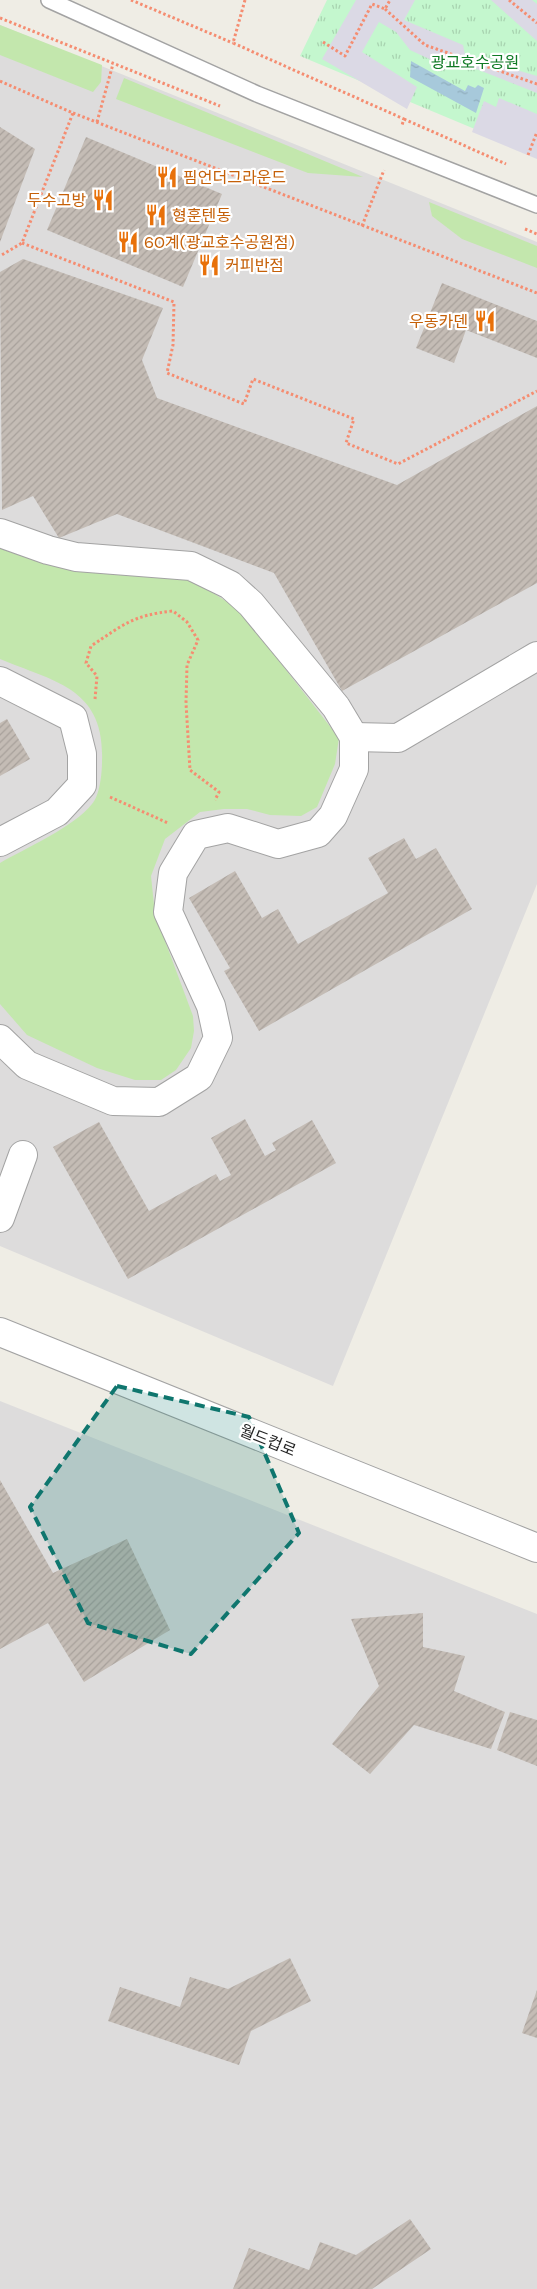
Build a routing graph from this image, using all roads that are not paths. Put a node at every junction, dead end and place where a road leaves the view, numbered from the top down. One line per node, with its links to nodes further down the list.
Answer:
1 (49, 0): 2 (lane)
2 (537, 205)
3 (0, 533): 6 (street)
4 (537, 656): 6 (street)
5 (0, 681): 7 (street)
6 (354, 737): 8 (street)
7 (0, 842)
8 (0, 1039)
9 (23, 1155): 10 (street)
10 (0, 1218)
11 (0, 1332): 12 (street, 월드컵로)
12 (537, 1548)

